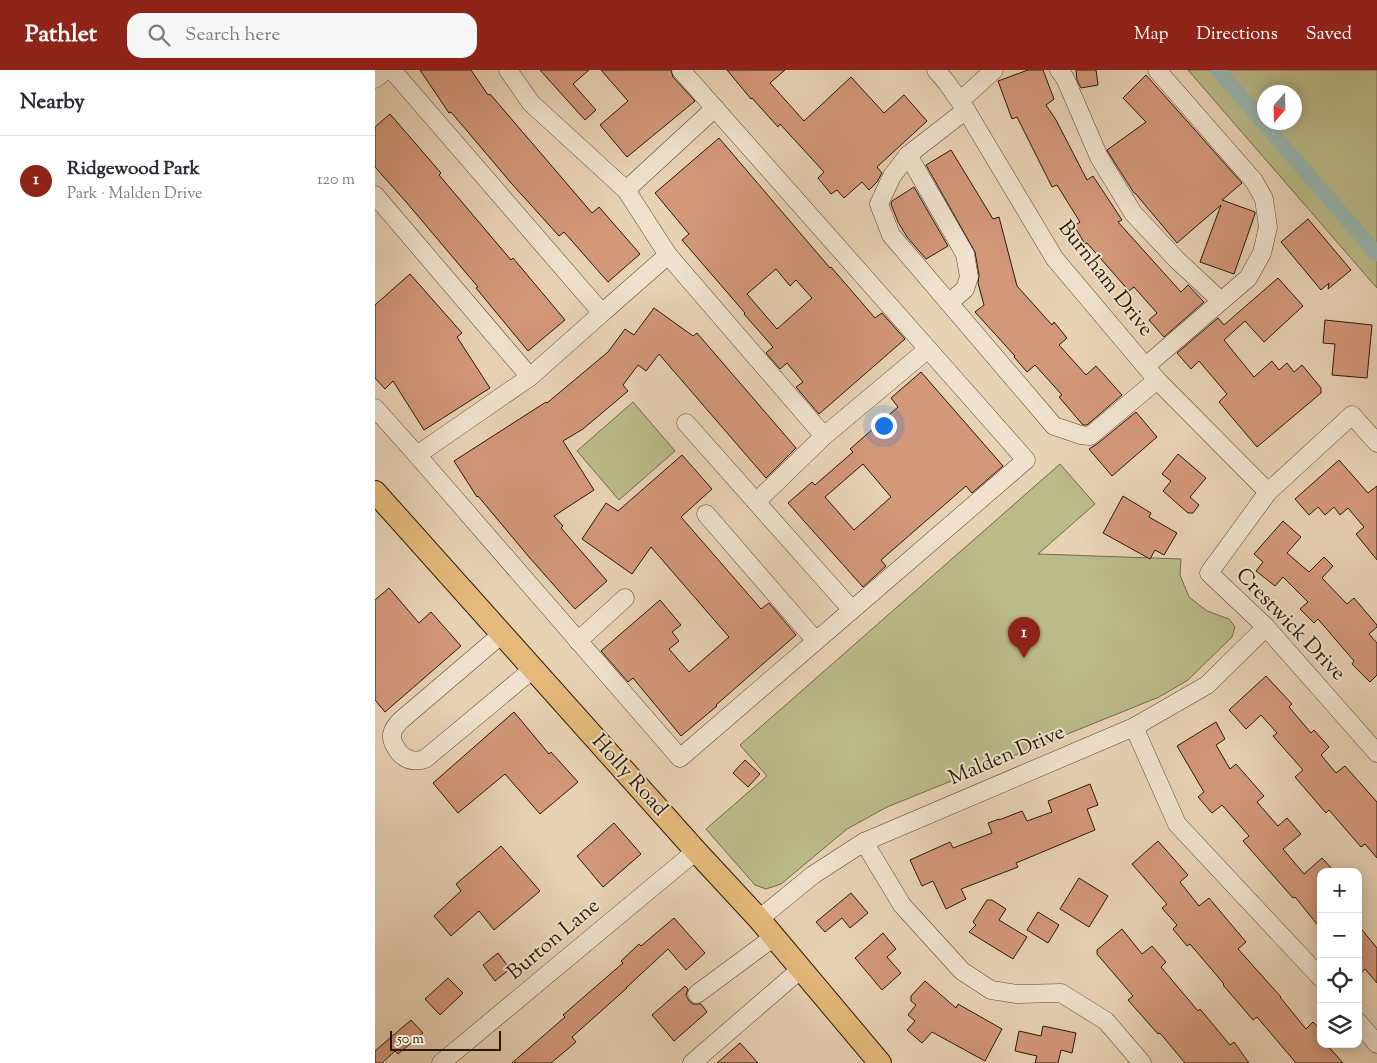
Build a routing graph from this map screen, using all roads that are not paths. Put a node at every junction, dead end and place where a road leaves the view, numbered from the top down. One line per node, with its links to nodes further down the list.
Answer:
1 (386, 70): 9 (street)
2 (392, 70): 18 (street)
3 (508, 70): 13 (street)
4 (681, 70): 11 (street)
5 (937, 70): 10 (street, Burnham Drive)
6 (994, 70): 10 (street)
7 (1059, 70): 16 (street)
8 (1157, 70): 16 (street)
9 (375, 78)
10 (963, 105): 12 (street); 20 (street, Burnham Drive)
11 (715, 108): 13 (street); 19 (street)
12 (909, 156): 17 (street); 17 (street)
13 (626, 190): 15 (street)
14 (375, 195): 21 (street)
15 (668, 256): 18 (street); 25 (street)
16 (1221, 301): 20 (street)
17 (949, 303): 22 (street)
18 (602, 313): 21 (street)
19 (928, 348): 25 (street); 33 (street)
20 (1145, 366): 22 (street, Burnham Drive)
21 (530, 377): 27 (street)
22 (1157, 380): 29 (street, Burnham Drive)
23 (375, 408): 27 (street)
24 (686, 424): 30 (street)
25 (824, 436): 30 (street)
26 (1377, 443): 29 (street)
27 (417, 455): 36 (street)
28 (375, 492): 35 (main road, Holly Road)
29 (1268, 492): 34 (street, Crestwick Drive)
30 (756, 502): 33 (street)
31 (705, 514): 37 (street)
32 (625, 598): 36 (street)
33 (852, 610): 37 (street)
34 (1266, 627): 39 (street, Malden Drive); 40 (street, Crestwick Drive)
35 (502, 634): 38 (main road, Holly Road); 38 (street)
36 (578, 641): 37 (street)
37 (816, 641)
38 (533, 668): 42 (main road, Holly Road)
39 (1134, 727): 41 (street, Malden Drive); 46 (street)
40 (1377, 753)
41 (863, 842): 43 (street, Malden Drive); 53 (street)
42 (696, 851): 43 (main road, Holly Road); 50 (street, Burton Lane)
43 (759, 919): 44 (main road, Holly Road)
44 (774, 937): 45 (main road, Holly Road); 47 (street)
45 (801, 969): 51 (street); 52 (main road, Holly Road)
46 (1317, 974)
47 (697, 994)
48 (1362, 1027): 49 (street)
49 (1377, 1044)
50 (441, 1063)
51 (692, 1063)
52 (880, 1063)
53 (1142, 1063)

